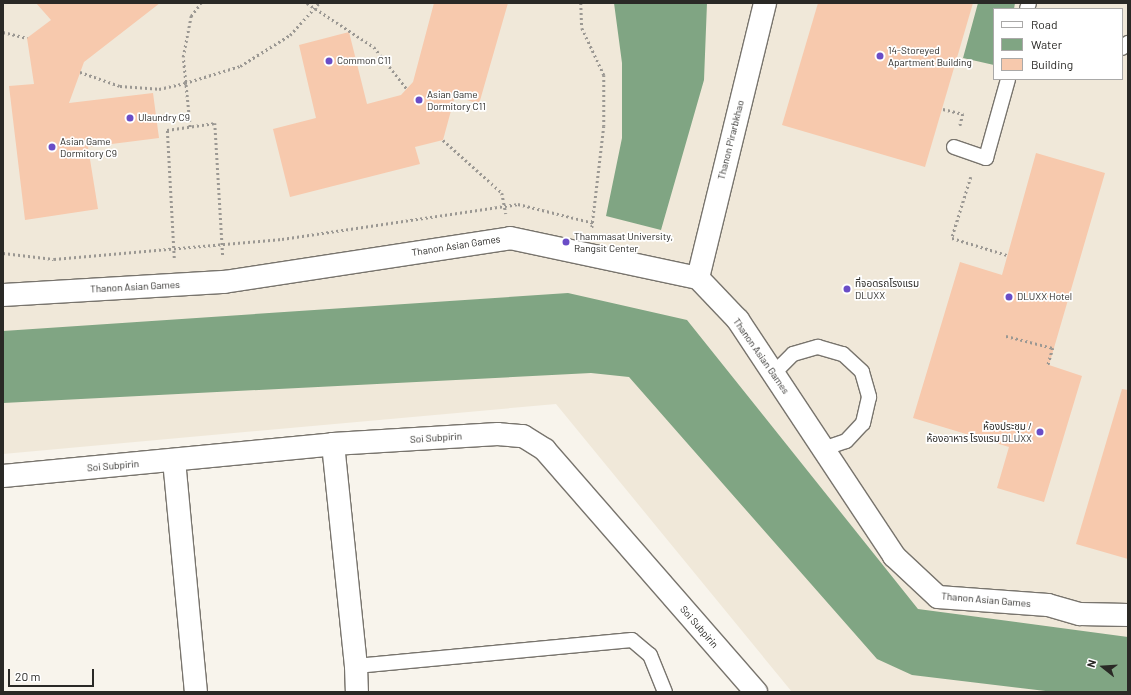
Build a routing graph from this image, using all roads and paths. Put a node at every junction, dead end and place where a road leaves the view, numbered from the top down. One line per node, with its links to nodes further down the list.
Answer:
1 (201, 3): 10 (path)
2 (308, 3): 5 (path)
3 (319, 3): 5 (path)
4 (765, 3): 23 (street, Thanon Pirarbkhao)
5 (315, 8): 10 (path); 11 (path)
6 (3, 32): 7 (path)
7 (27, 38)
8 (80, 72): 10 (path)
9 (1008, 80): 15 (lane)
10 (185, 83): 12 (path)
11 (406, 89)
12 (190, 126): 19 (path); 20 (path)
13 (443, 140): 16 (path)
14 (954, 147): 15 (lane)
15 (977, 155): 22 (path)
16 (504, 206): 17 (path); 18 (path); 19 (path)
17 (594, 223)
18 (510, 238): 23 (street, Thanon Asian Games); 24 (street, Thanon Asian Games)
19 (222, 244): 20 (path); 24 (path)
20 (174, 247): 21 (path); 25 (path)
21 (3, 254)
22 (1007, 255)
23 (698, 278): 29 (street, Thanon Asian Games)
24 (224, 282): 25 (street, Thanon Asian Games)
25 (176, 285): 26 (street, Thanon Asian Games)
26 (3, 295)
27 (1006, 336): 28 (path)
28 (1048, 365)
29 (774, 373): 31 (street, Thanon Asian Games); 31 (lane)
30 (333, 444): 32 (street, Soi Subpirin); 35 (street); 39 (street, Soi Subpirin)
31 (823, 449): 34 (street, Thanon Asian Games)
32 (174, 460): 33 (street, Soi Subpirin); 36 (street)
33 (3, 476)
34 (1128, 615)
35 (356, 666): 37 (street); 38 (lane)
36 (196, 692)
37 (357, 692)
38 (665, 692)
39 (756, 692)

